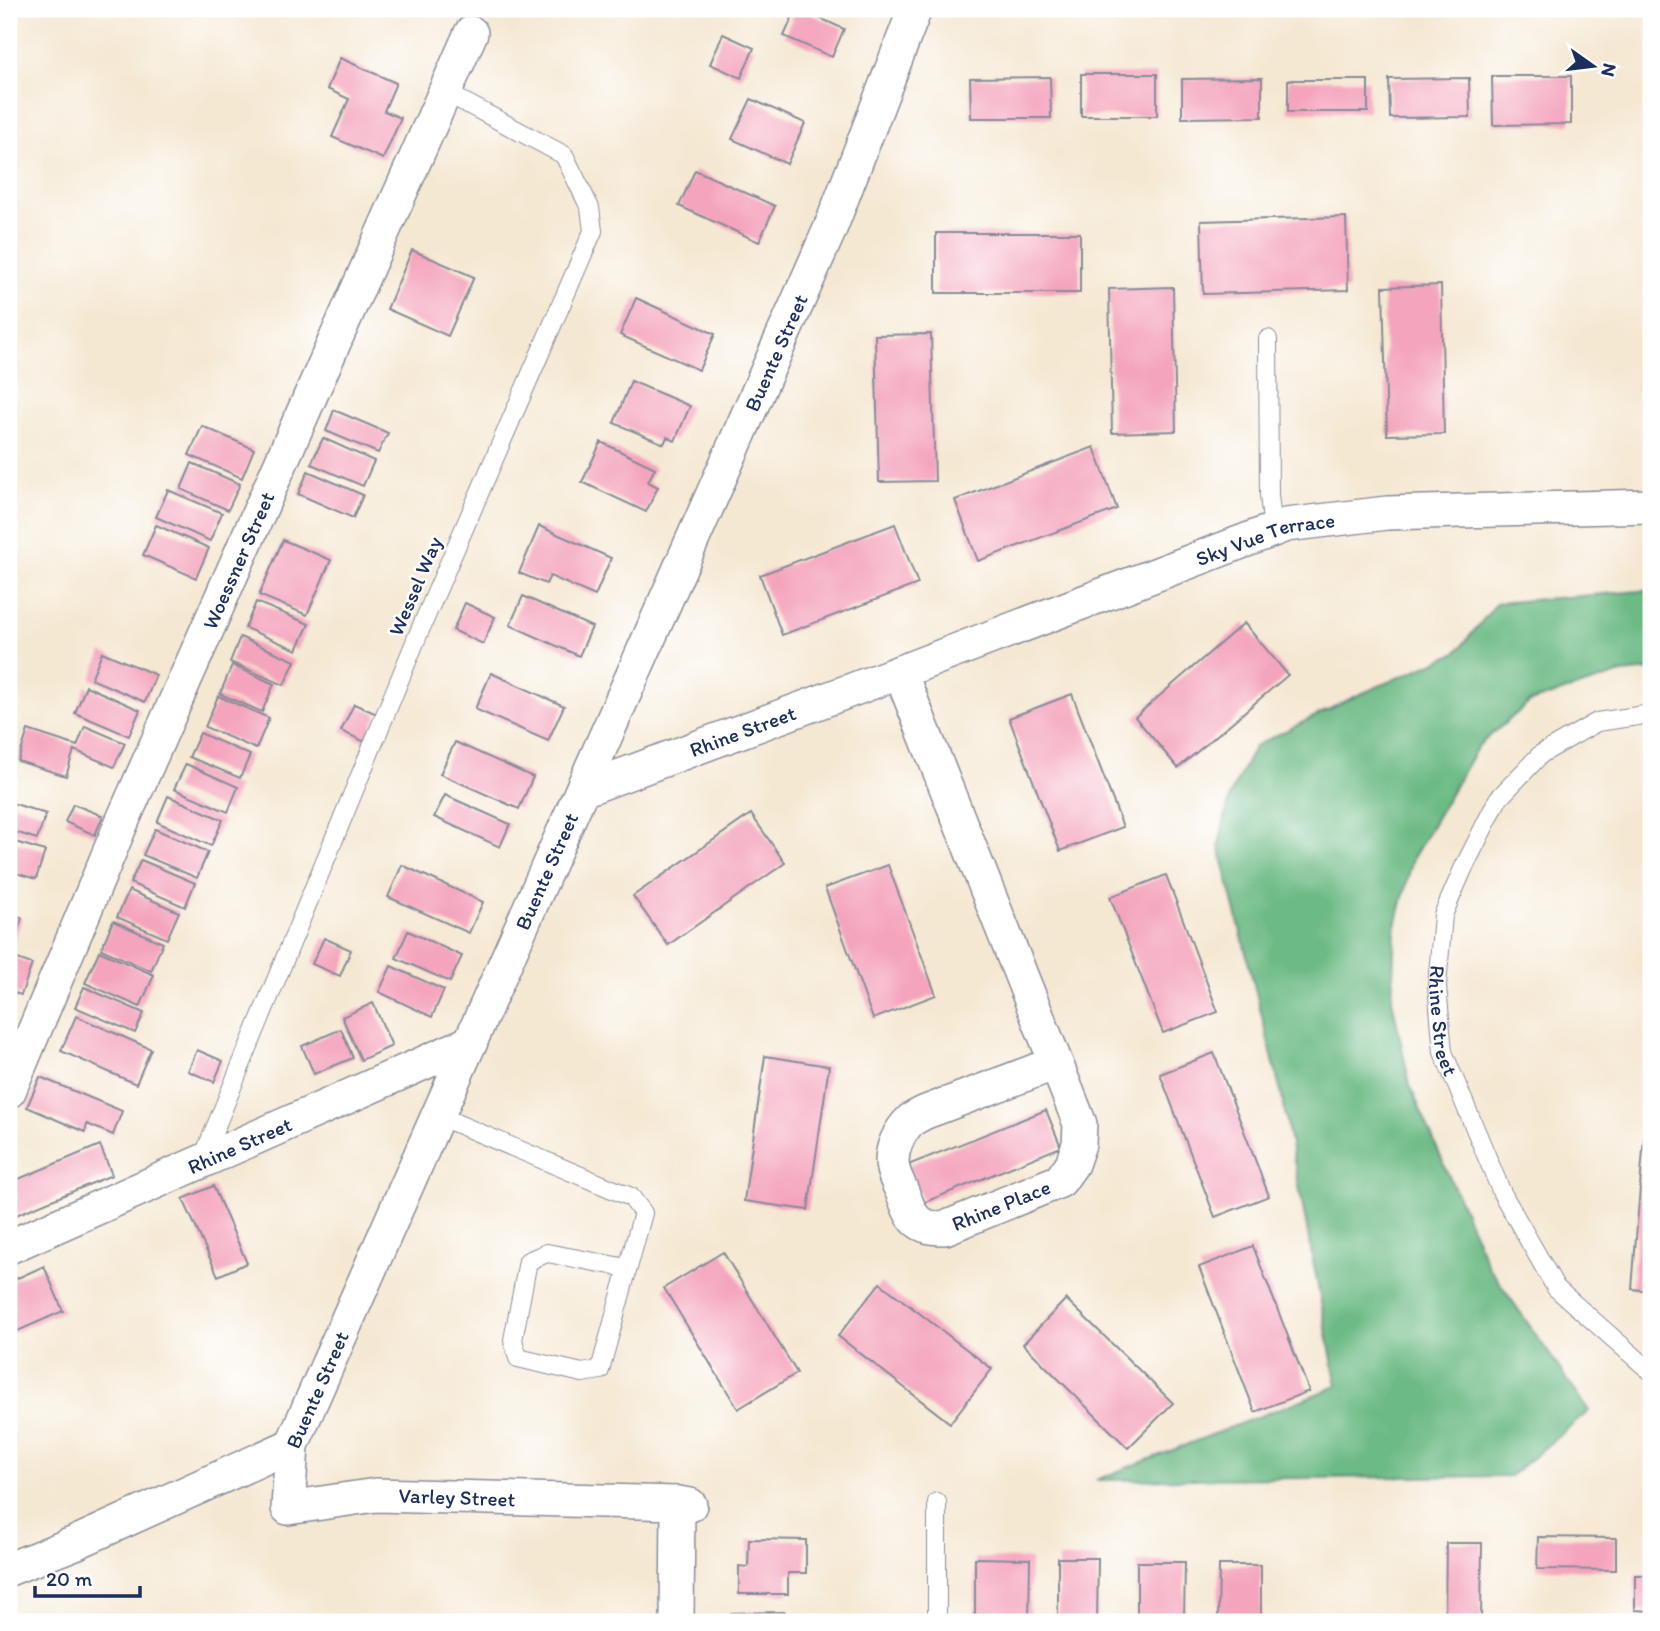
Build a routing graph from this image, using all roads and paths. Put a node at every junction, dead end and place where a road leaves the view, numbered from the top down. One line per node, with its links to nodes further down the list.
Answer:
1 (915, 9): 9 (street, Buente Street)
2 (471, 33): 3 (street, Woessner Street)
3 (445, 92): 12 (street, Woessner Street); 14 (lane, Wessel Way)
4 (1268, 339): 6 (lane)
5 (1651, 506): 6 (street, Sky Vue Terrace)
6 (1273, 530): 7 (street, Sky Vue Terrace)
7 (900, 672): 9 (street, Rhine Street); 11 (street, Rhine Place)
8 (1651, 714): 17 (lane, Rhine Street)
9 (583, 790): 10 (street, Buente Street)
10 (471, 1042): 13 (street, Buente Street); 14 (street, Rhine Street)
11 (1056, 1063): 11 (street, Rhine Place)
12 (9, 1091)
13 (439, 1116): 16 (lane); 18 (street, Buente Street)
14 (201, 1161): 15 (street, Rhine Street)
15 (9, 1247)
16 (627, 1268): 16 (lane)
17 (1650, 1368)
18 (292, 1445): 20 (street, Buente Street); 21 (street, Varley Street)
19 (937, 1502): 22 (lane)
20 (9, 1569)
21 (677, 1622)
22 (937, 1622)

